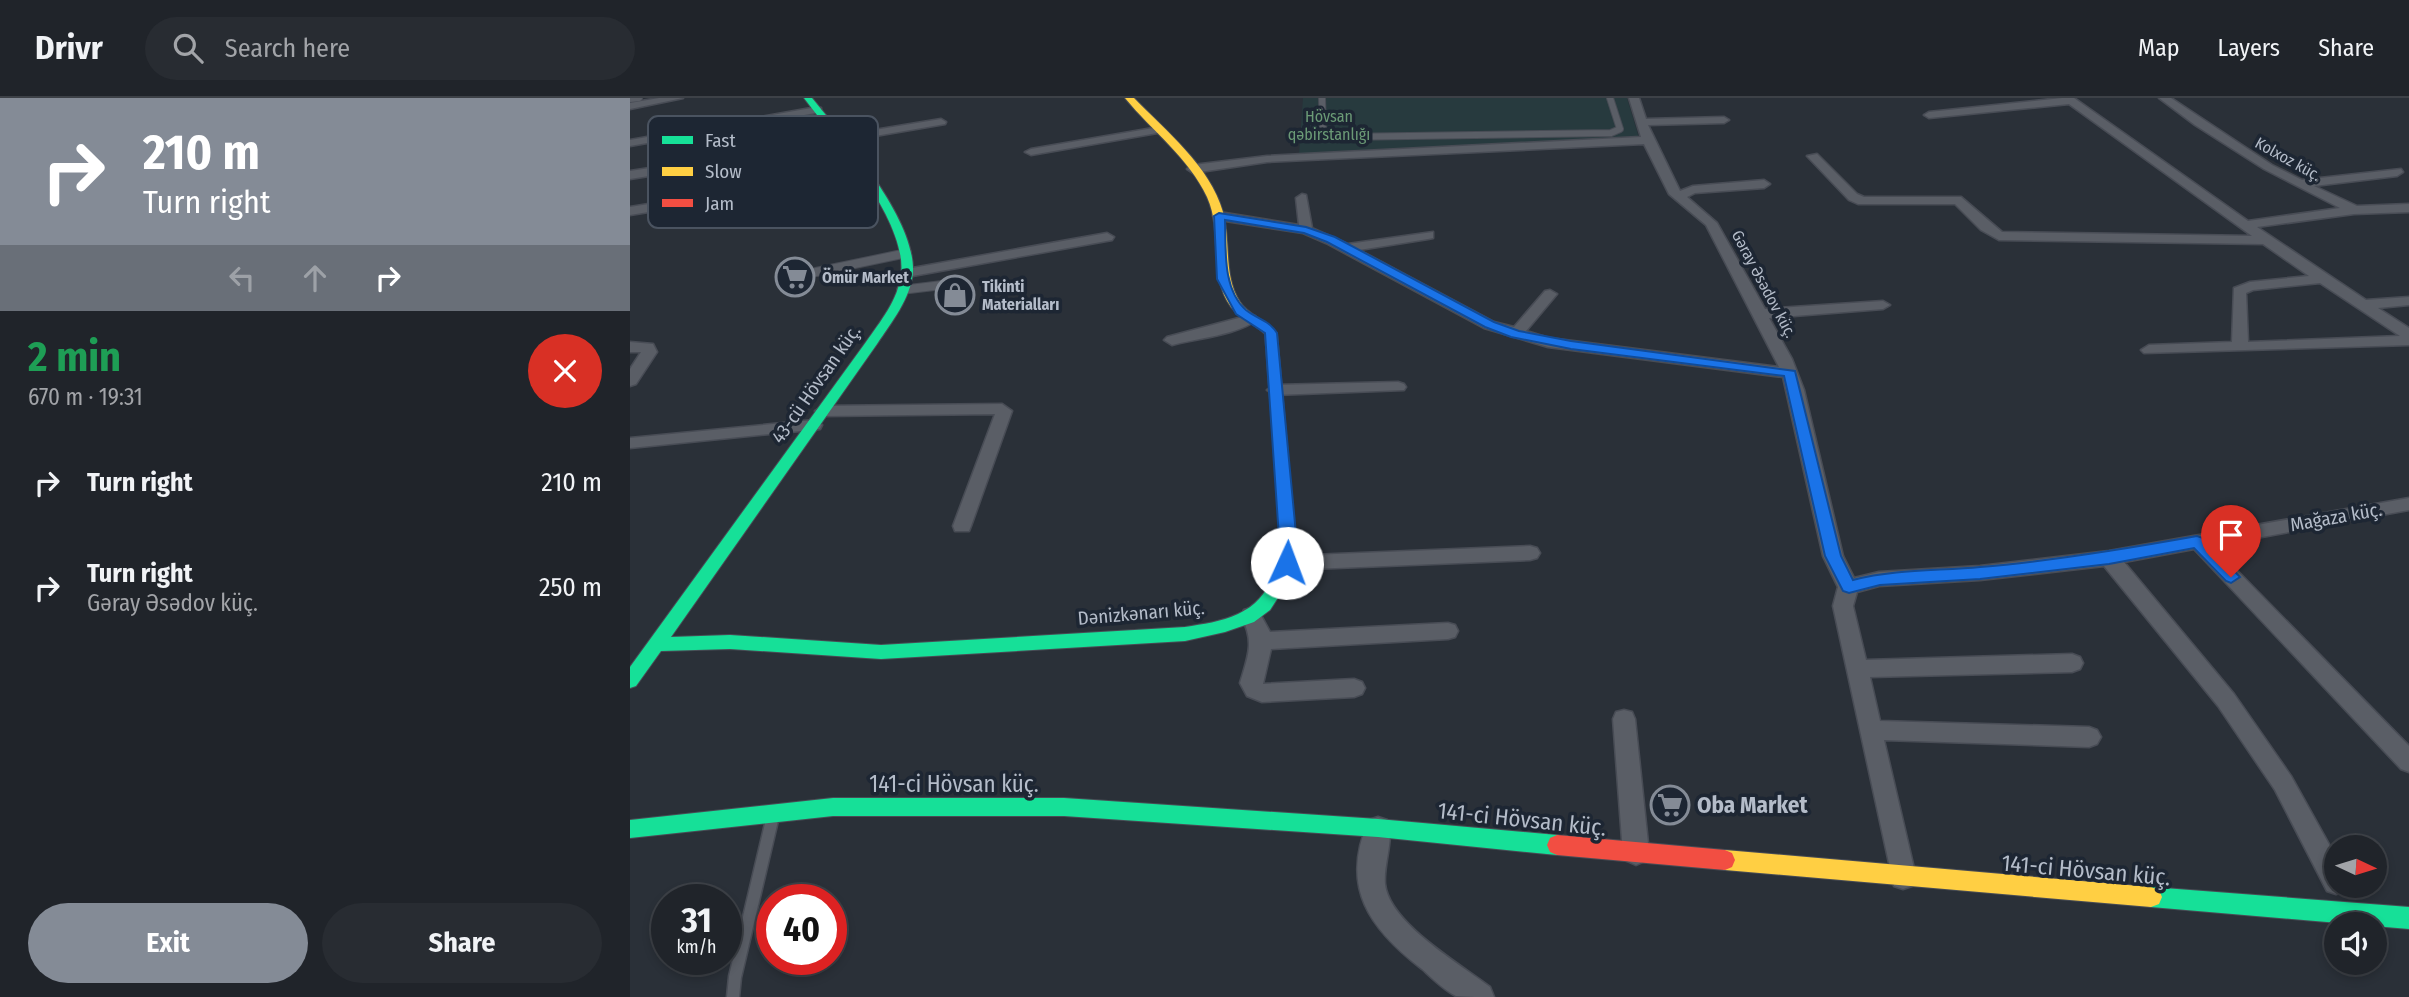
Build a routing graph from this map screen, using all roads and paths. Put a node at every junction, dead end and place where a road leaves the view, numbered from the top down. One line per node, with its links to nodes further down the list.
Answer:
1 (639, 98): 8 (lane)
2 (678, 98): 11 (street)
3 (1129, 98): 17 (main road, Dənizkənarı küç.)
4 (1322, 98): 5 (lane)
5 (1610, 98)
6 (1634, 98): 16 (street, Gəray Əsədov küç.)
7 (2164, 98): 29 (street, Kolxoz küç.)
8 (630, 99)
9 (2069, 99): 12 (street); 38 (street)
10 (812, 104): 13 (street)
11 (630, 106)
12 (1929, 115)
13 (755, 116)
14 (1724, 120): 16 (street)
15 (941, 122): 18 (street)
16 (1641, 122): 20 (street, Gəray Əsədov küç.)
17 (1158, 131): 22 (street); 24 (main road, Dənizkənarı küç.)
18 (878, 134)
19 (648, 138): 21 (street)
20 (1648, 140): 24 (street); 31 (street, Gəray Əsədov küç.)
21 (630, 142)
22 (1031, 152)
23 (1813, 156): 42 (street)
24 (1193, 169): 37 (main road, Dənizkənarı küç.)
25 (648, 172): 27 (street)
26 (2397, 172): 29 (street)
27 (630, 175)
28 (1764, 184): 31 (street)
29 (2299, 184): 35 (street, Kolxoz küç.)
30 (878, 196): 44 (main road, 43-cü Hövsan küç.)
31 (1678, 196): 54 (street, Gəray Əsədov küç.)
32 (1302, 198): 39 (street)
33 (648, 208): 36 (street)
34 (2409, 208): 35 (street, Kolxoz küç.)
35 (2355, 210): 38 (street)
36 (630, 211)
37 (1219, 216): 39 (street); 55 (main road, Dənizkənarı küç.)
38 (2247, 225): 42 (street)
39 (1306, 230): 43 (street)
40 (1428, 235): 43 (street)
41 (1107, 237): 46 (street)
42 (2267, 240): 47 (street)
43 (1346, 248): 56 (street)
44 (907, 253): 45 (lane); 46 (main road, 43-cü Hövsan küç.)
45 (816, 272)
46 (907, 273): 48 (main road, 43-cü Hövsan küç.)
47 (2323, 279): 53 (street); 59 (street)
48 (900, 290): 51 (lane); 66 (main road, 43-cü Hövsan küç.)
49 (1550, 294): 56 (street)
50 (2409, 301): 53 (street)
51 (961, 304)
52 (1882, 305): 54 (street)
53 (2363, 305): 57 (street)
54 (1759, 314): 62 (street, Gəray Əsədov küç.)
55 (1250, 318): 58 (street); 65 (main road, Dənizkənarı küç.)
56 (1516, 334): 62 (street)
57 (2409, 337): 59 (street)
58 (1172, 340)
59 (2240, 345): 61 (street)
60 (630, 347): 63 (street)
61 (2149, 350)
62 (1790, 373): 74 (street, Gəray Əsədov küç.)
63 (630, 381)
64 (1398, 387): 65 (street)
65 (1275, 390): 73 (main road, Dənizkənarı küç.)
66 (819, 418): 67 (street); 69 (street); 78 (main road, 43-cü Hövsan küç.)
67 (630, 443)
68 (2409, 504): 70 (street, Mağaza küç.)
69 (962, 526)
70 (2197, 541): 72 (street, Mağaza küç.); 86 (street)
71 (1530, 553): 73 (street)
72 (2109, 558): 74 (street, Mağaza küç.); 91 (street)
73 (1287, 563): 75 (main road, Dənizkənarı küç.)
74 (1849, 587): 80 (street)
75 (1251, 616): 77 (street); 78 (main road, Dənizkənarı küç.)
76 (1448, 631): 77 (street)
77 (1262, 641): 82 (street)
78 (656, 644): 81 (main road, 43-cü Hövsan küç.)
79 (2072, 663): 80 (street)
80 (1856, 669): 84 (street)
81 (630, 681)
82 (1354, 688)
83 (1624, 719): 90 (street)
84 (1870, 730): 85 (street); 92 (street)
85 (2089, 737)
86 (2409, 762)
87 (774, 813): 88 (main road, 141-ci Hövsan küç.); 89 (main road, 141-ci Hövsan küç.); 96 (lane)
88 (1378, 828): 90 (main road, 141-ci Hövsan küç.); 97 (street)
89 (630, 830)
90 (1636, 853): 92 (main road, 141-ci Hövsan küç.)
91 (2324, 860)
92 (1903, 877): 93 (main road, 141-ci Hövsan küç.)
93 (2324, 912)
94 (2387, 917): 95 (main road, 141-ci Hövsan küç.)
95 (2409, 919)
96 (733, 997)
97 (1480, 997)

